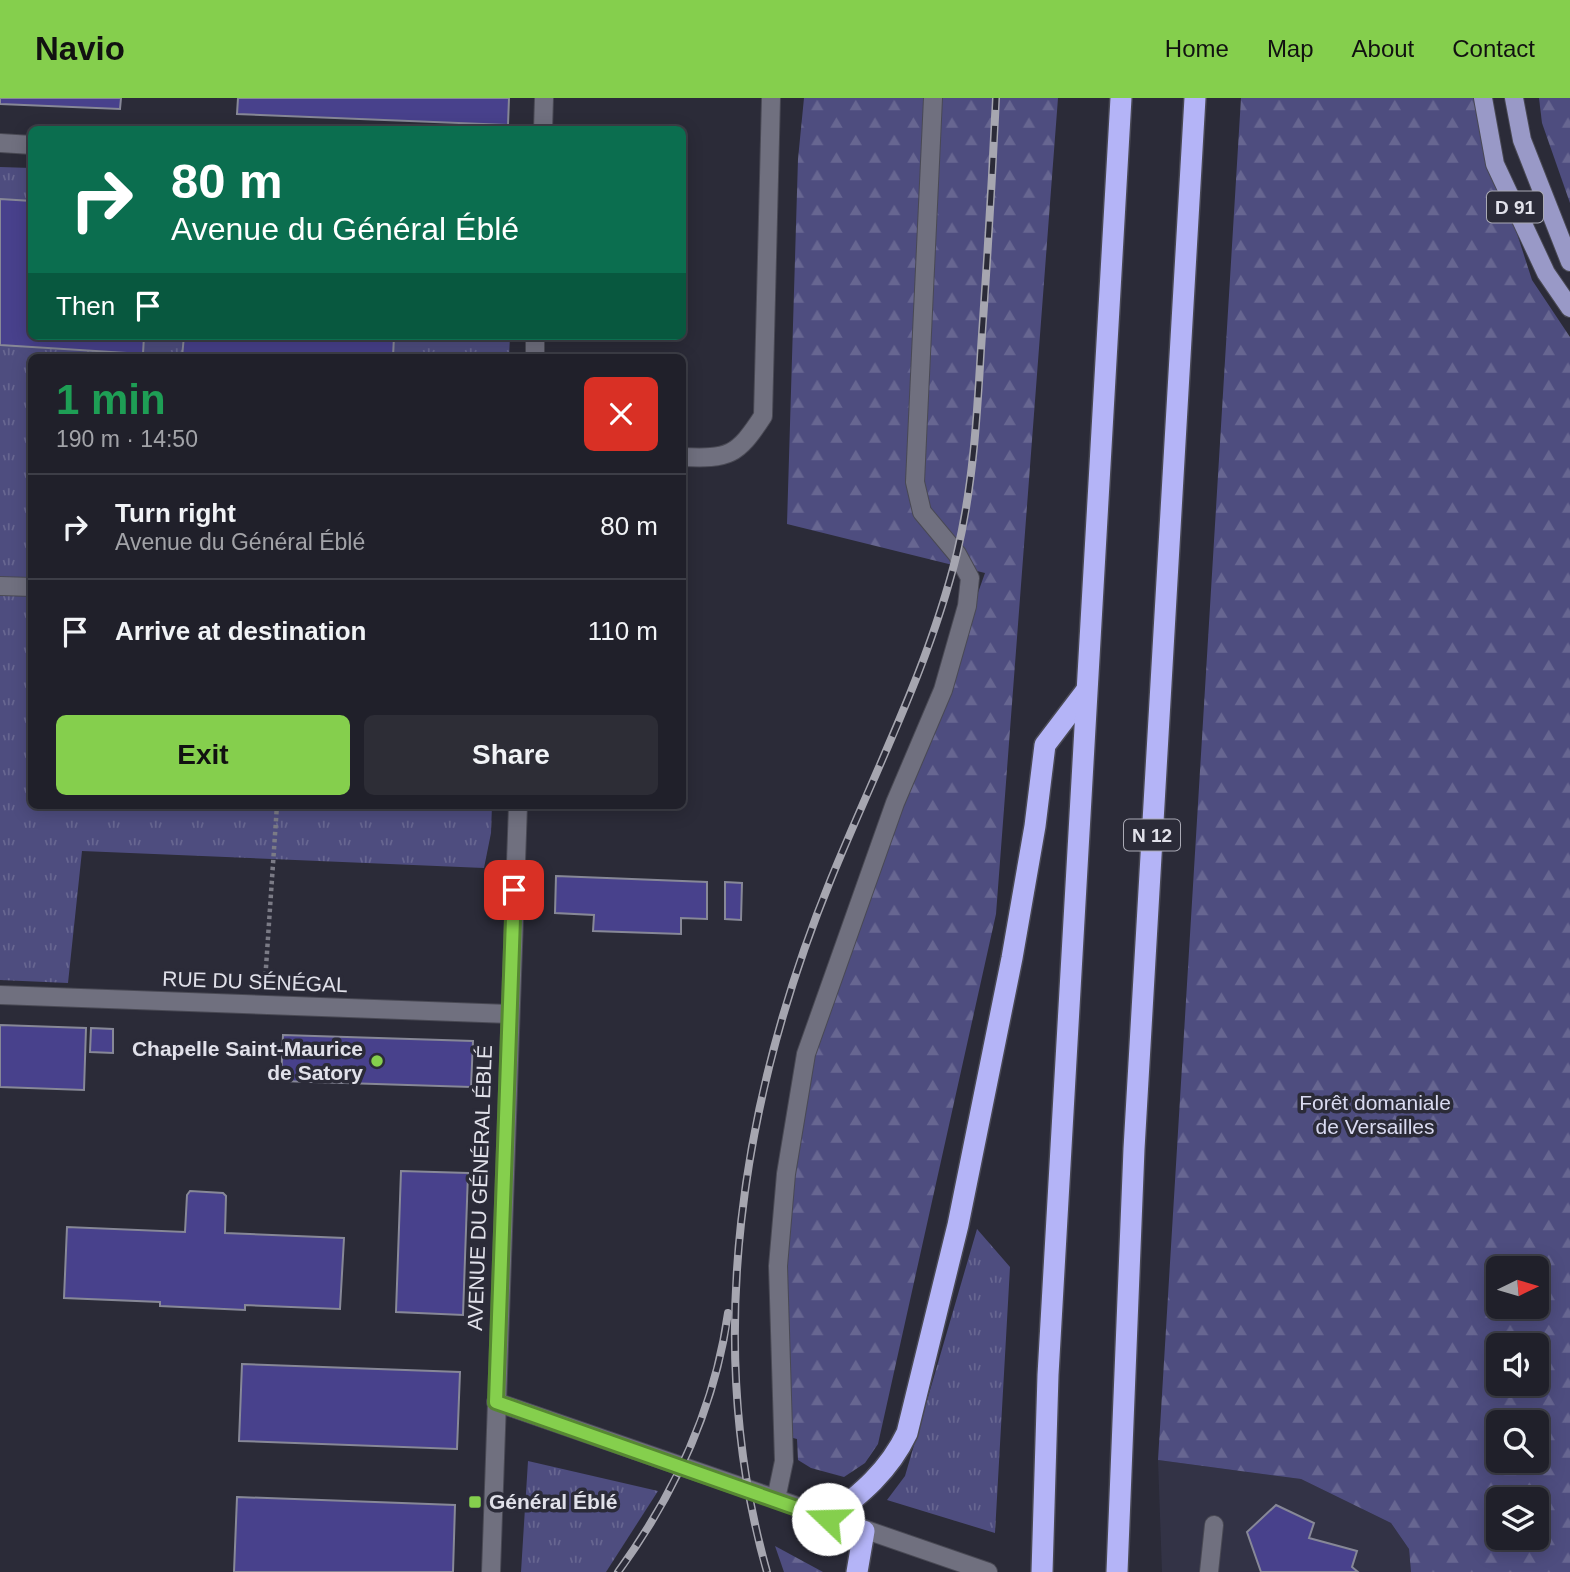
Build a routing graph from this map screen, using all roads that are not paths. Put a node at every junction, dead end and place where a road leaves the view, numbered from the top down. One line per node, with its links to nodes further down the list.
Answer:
1 (544, 98): 8 (street)
2 (771, 98): 13 (street)
3 (933, 98): 21 (street)
4 (1121, 98): 16 (highway)
5 (1195, 98): 29 (highway, N 12)
6 (1483, 98): 12 (main road, D 91)
7 (1514, 98): 11 (main road, D 91)
8 (543, 126)
9 (0, 144): 10 (street)
10 (28, 145)
11 (1570, 262)
12 (1570, 308)
13 (686, 457)
14 (0, 586): 15 (street)
15 (28, 587)
16 (1086, 691): 22 (highway); 25 (highway)
17 (518, 809): 19 (street, AVENUE DU GÉNÉRAL ÉBLÉ)
18 (0, 995): 19 (street, RUE DU SÉNÉGAL)
19 (509, 1014): 20 (street, AVENUE DU GÉNÉRAL ÉBLÉ)
20 (496, 1402): 21 (street); 26 (street, AVENUE DU GÉNÉRAL ÉBLÉ)
21 (776, 1499): 22 (street)
22 (828, 1519): 24 (street)
23 (1214, 1525): 30 (street)
24 (864, 1531): 27 (highway); 28 (street)
25 (1042, 1564)
26 (491, 1572)
27 (856, 1572)
28 (988, 1572)
29 (1117, 1572)
30 (1209, 1572)

